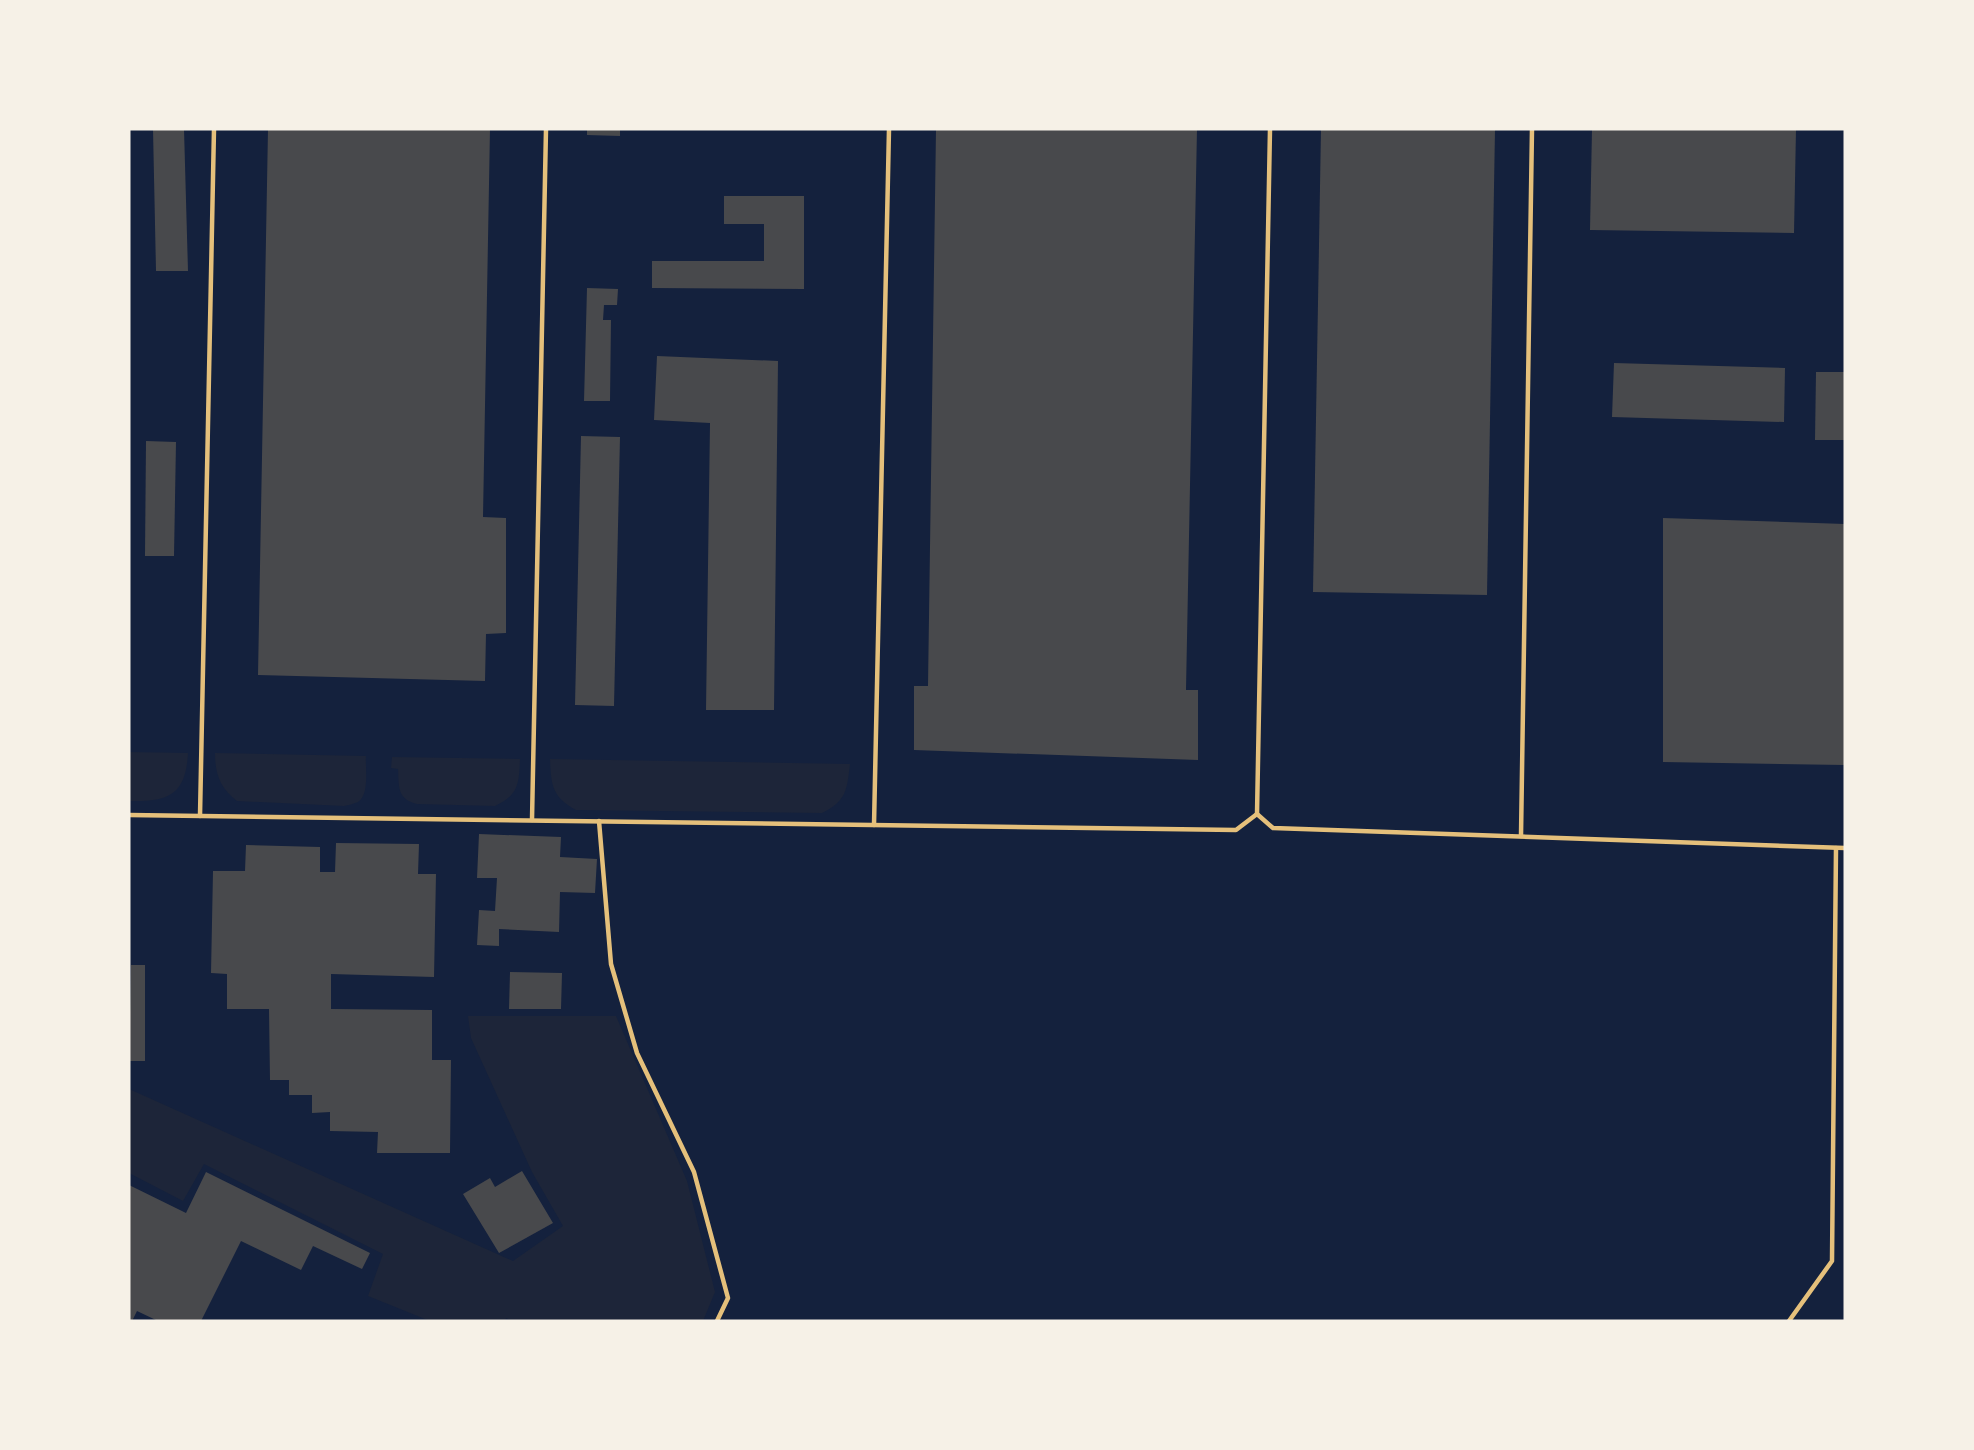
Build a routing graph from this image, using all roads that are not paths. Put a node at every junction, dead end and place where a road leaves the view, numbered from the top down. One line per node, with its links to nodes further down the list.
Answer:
1 (214, 129): 8 (lane)
2 (546, 129): 9 (lane)
3 (889, 129): 11 (lane)
4 (1270, 129): 6 (lane)
5 (1532, 129): 12 (lane)
6 (1257, 814): 11 (lane); 12 (lane)
7 (129, 815): 8 (lane)
8 (201, 816): 9 (lane)
9 (532, 820): 10 (lane)
10 (599, 821): 11 (lane); 15 (lane)
11 (874, 825)
12 (1521, 836): 13 (lane)
13 (1836, 848): 14 (lane); 16 (lane)
14 (1845, 848)
15 (717, 1321)
16 (1789, 1321)

